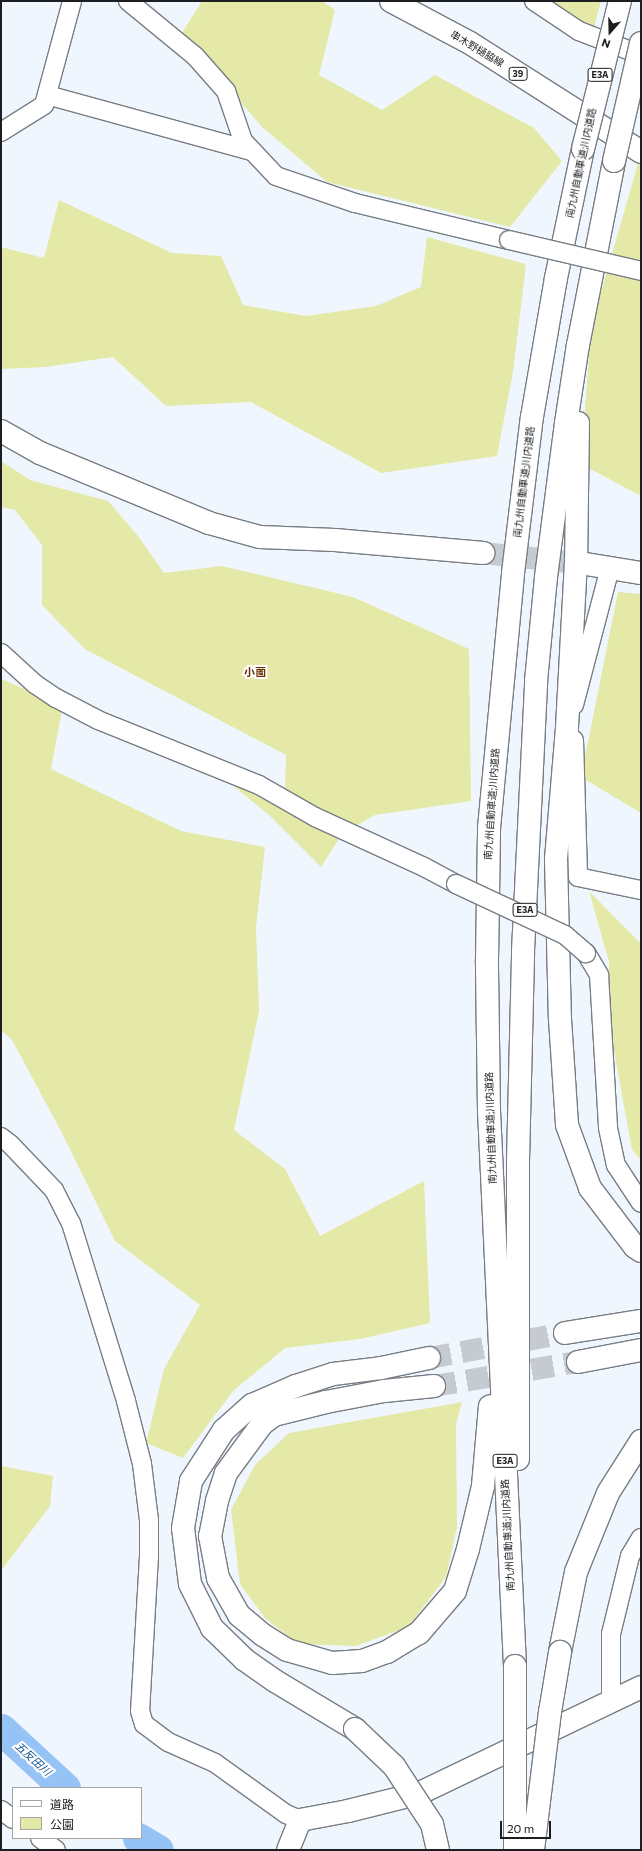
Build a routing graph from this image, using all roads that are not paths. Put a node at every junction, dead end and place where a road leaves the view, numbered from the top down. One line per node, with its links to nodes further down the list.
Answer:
1 (72, 1): 8 (street)
2 (128, 1): 10 (street)
3 (391, 1): 11 (main road, 串木野樋脇線 / 39)
4 (534, 1): 7 (street)
5 (620, 1): 21 (main road, 南九州自動車道;川内道路 / E3A, bridge)
6 (641, 43): 13 (main road, 南九州自動車道;川内道路 / E3A, bridge)
7 (641, 55)
8 (46, 95): 9 (street); 10 (street)
9 (1, 132)
10 (252, 151): 12 (street, bridge)
11 (641, 152)
12 (641, 271)
13 (578, 346): 24 (main road); 33 (main road, 南九州自動車道;川内道路 / E3A)
14 (1, 431): 15 (main road)
15 (483, 553)
16 (586, 564): 17 (main road)
17 (610, 568): 18 (main road); 20 (street)
18 (641, 573)
19 (1, 653): 23 (street, bridge)
20 (641, 890)
21 (487, 994): 30 (main road); 33 (main road, 南九州自動車道;川内道路 / E3A)
22 (1, 1137): 38 (street)
23 (641, 1203)
24 (641, 1251)
25 (641, 1321): 26 (main road)
26 (565, 1334)
27 (641, 1350): 29 (main road)
28 (429, 1358): 42 (main road, bridge)
29 (578, 1362)
30 (434, 1386)
31 (641, 1441): 44 (main road, bridge)
32 (641, 1538): 35 (street)
33 (515, 1666): 43 (main road, 南九州自動車道;川内道路 / E3A, bridge)
34 (641, 1687): 35 (main road)
35 (611, 1701): 38 (main road)
36 (1, 1810): 37 (street)
37 (12, 1818)
38 (300, 1820): 41 (main road)
39 (41, 1839): 40 (street)
40 (56, 1850)
41 (288, 1850)
42 (438, 1850)
43 (515, 1850)
44 (533, 1850)

